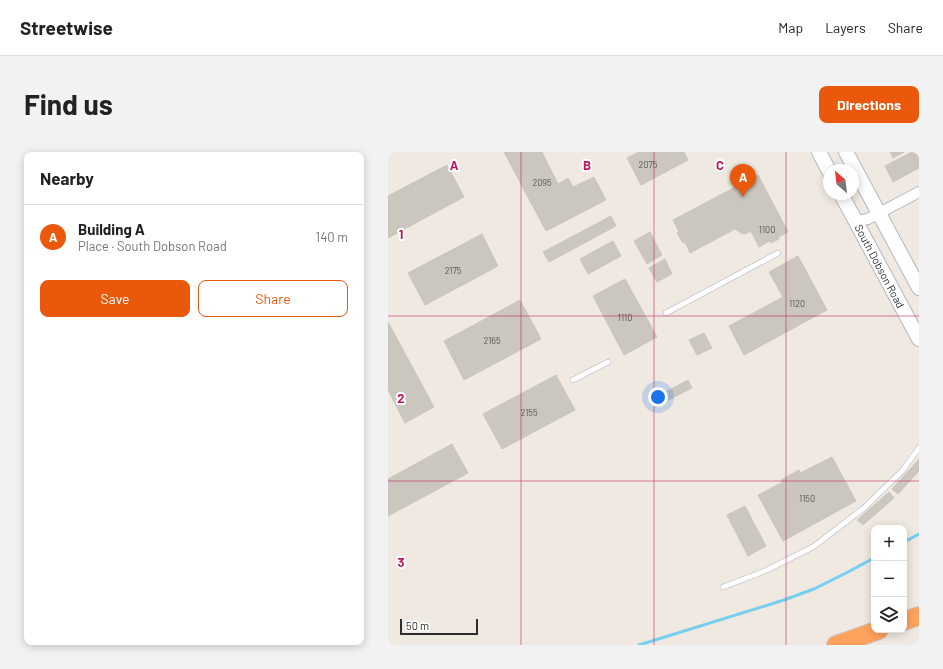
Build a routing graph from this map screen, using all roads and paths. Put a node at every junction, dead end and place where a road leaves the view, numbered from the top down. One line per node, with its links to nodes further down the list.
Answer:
1 (819, 152): 3 (main road)
2 (846, 152): 6 (main road)
3 (825, 164)
4 (919, 192): 6 (street)
5 (845, 200): 7 (main road, South Dobson Road)
6 (879, 213): 7 (street); 9 (main road)
7 (856, 221): 11 (main road, South Dobson Road)
8 (778, 253): 10 (lane)
9 (919, 288)
10 (666, 313)
11 (919, 339)
12 (608, 362): 13 (lane)
13 (573, 380)
14 (919, 448): 15 (lane)
15 (723, 587)
16 (919, 616): 17 (highway)
17 (907, 620)
18 (871, 633): 19 (highway)
19 (836, 645)

